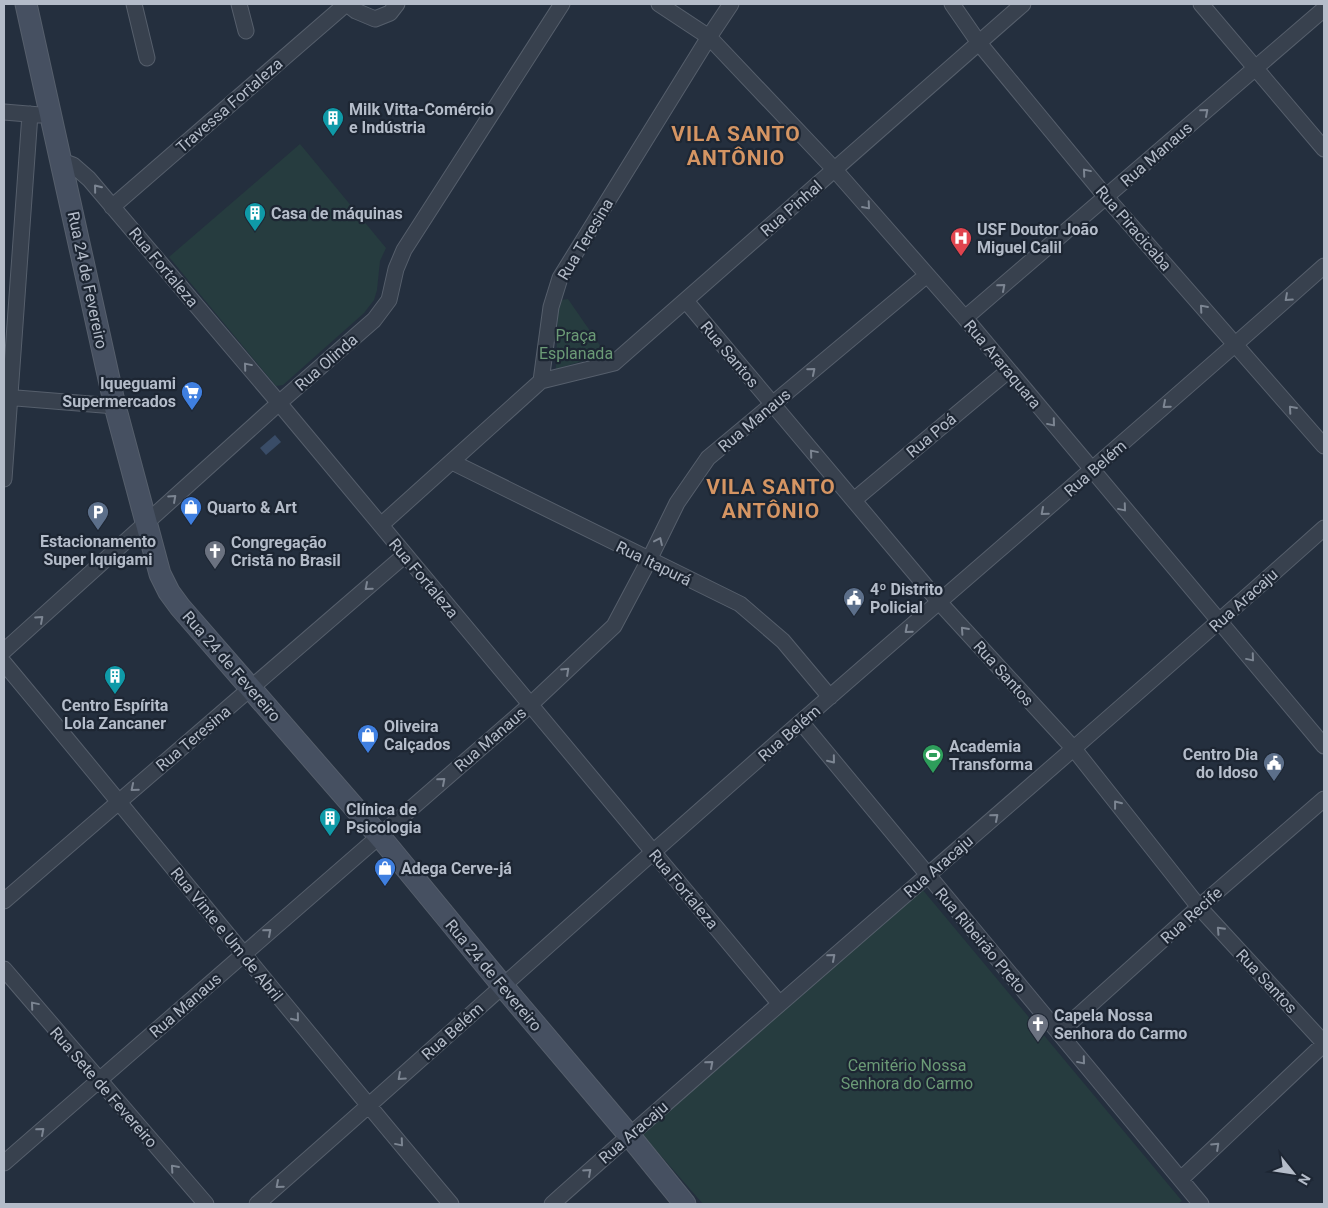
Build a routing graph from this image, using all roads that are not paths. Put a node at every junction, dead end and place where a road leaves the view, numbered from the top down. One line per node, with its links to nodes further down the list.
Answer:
1 (26, 4): 20 (main road, Rua 24 de Fevereiro)
2 (134, 4): 16 (street)
3 (240, 4): 13 (street)
4 (347, 4): 11 (street); 25 (street, Travessa Fortaleza)
5 (562, 4): 34 (street, Rua Olinda)
6 (659, 4): 14 (street, Rua Araraquara)
7 (731, 4): 14 (street, Rua Teresina)
8 (952, 4): 15 (street, Rua Piracicaba)
9 (1023, 4): 15 (street, Rua Pinhal)
10 (1201, 4): 17 (street)
11 (393, 8)
12 (1324, 9): 17 (street, Rua Manaus)
13 (246, 31)
14 (709, 37): 23 (street, Rua Araraquara); 32 (street, Rua Teresina)
15 (979, 43): 23 (street, Rua Pinhal); 24 (street, Rua Piracicaba, one-way to 15)
16 (147, 58)
17 (1255, 68): 21 (street); 24 (street, Rua Manaus, one-way to 17)
18 (4, 112): 19 (street)
19 (30, 114): 20 (street); 33 (street)
20 (51, 116): 22 (main road, Rua 24 de Fevereiro)
21 (1324, 149)
22 (62, 161): 25 (street, Rua Fortaleza, one-way to 22); 36 (main road, Rua 24 de Fevereiro)
23 (835, 170): 27 (street, Rua Araraquara, one-way to 27); 28 (street, Rua Pinhal)
24 (1106, 197): 29 (street, Rua Manaus, one-way to 24); 30 (street, Rua Piracicaba, one-way to 24)
25 (112, 207): 34 (street, Rua Fortaleza, one-way to 25)
26 (1324, 266): 30 (street, Rua Belém, one-way to 30)
27 (927, 275): 29 (street, Rua Araraquara); 35 (street, Rua Manaus, one-way to 27)
28 (686, 300): 32 (street, Rua Pinhal); 35 (street, Rua Santos)
29 (965, 318): 31 (street, Rua Araraquara)
30 (1236, 344): 37 (street, Rua Piracicaba, one-way to 30); 39 (street, Rua Belém, one-way to 39)
31 (1008, 371): 39 (street, Rua Araraquara, one-way to 39); 41 (street, Rua Poá)
32 (542, 381): 38 (street)
33 (7, 397): 36 (street); 40 (street)
34 (279, 403): 42 (street, Rua Olinda, one-way to 34); 43 (street, Rua Fortaleza)
35 (772, 404): 41 (street, Rua Santos, one-way to 35); 46 (street, Rua Manaus, one-way to 35)
36 (115, 406): 42 (main road, Rua 24 de Fevereiro)
37 (1324, 446)
38 (452, 462): 43 (street); 46 (street, Rua Itapurá)
39 (1092, 470): 47 (street, Rua Belém, one-way to 47); 48 (street, Rua Araraquara, one-way to 48)
40 (4, 479)
41 (854, 500): 47 (street, Rua Santos)
42 (146, 523): 49 (street, Rua Olinda, one-way to 42); 51 (main road, Rua 24 de Fevereiro)
43 (380, 525): 45 (street, Rua Fortaleza)
44 (1324, 528): 48 (street, Rua Aracaju)
45 (405, 555): 51 (street, Rua Teresina, one-way to 51); 53 (street, Rua Fortaleza)
46 (649, 560): 52 (street, Rua Itapurá); 53 (street, Rua Manaus, one-way to 46)
47 (940, 603): 52 (street, Rua Belém, one-way to 52); 56 (street, Rua Santos, one-way to 47)
48 (1220, 621): 55 (street, Rua Araraquara, one-way to 55); 56 (street, Rua Aracaju)
49 (4, 651)
50 (4, 663): 58 (street, Rua Vinte e Um de Abril)
51 (252, 688): 58 (street, Rua Teresina, one-way to 58); 59 (main road, Rua 24 de Fevereiro)
52 (830, 697): 54 (street, Rua Belém)
53 (530, 705): 59 (street, Rua Manaus, one-way to 53); 60 (street, Rua Fortaleza)
54 (801, 722): 60 (street, Rua Belém); 61 (street, Rua Ribeirão Preto, one-way to 61)
55 (1324, 746)
56 (1074, 749): 61 (street, Rua Aracaju, one-way to 56); 63 (street, Rua Santos, one-way to 56)
57 (1324, 800): 63 (street, Rua Recife)
58 (119, 801): 62 (street, Rua Teresina); 64 (street, Rua Vinte e Um de Abril)
59 (379, 836): 64 (street, Rua Manaus, one-way to 59); 66 (main road, Rua 24 de Fevereiro)
60 (654, 853): 66 (street, Rua Belém); 67 (street, Rua Fortaleza)
61 (927, 876): 67 (street, Rua Aracaju, one-way to 61); 68 (street, Rua Ribeirão Preto)
62 (4, 900)
63 (1199, 907): 68 (street, Rua Recife); 69 (street, Rua Santos, one-way to 63)
64 (244, 953): 70 (street, Rua Manaus); 71 (street, Rua Vinte e Um de Abril, one-way to 71)
65 (4, 969): 70 (street, Rua Sete de Fevereiro, one-way to 65)
66 (502, 986): 71 (street, Rua Belém, one-way to 71); 72 (main road, Rua 24 de Fevereiro)
67 (779, 1003): 72 (street, Rua Aracaju, one-way to 67)
68 (1060, 1033): 74 (street, Rua Ribeirão Preto, one-way to 74)
69 (1324, 1044): 74 (street, one-way to 69)
70 (98, 1081): 73 (street, Rua Manaus, one-way to 70); 75 (street, Rua Sete de Fevereiro, one-way to 70)
71 (368, 1107): 76 (street, Rua Belém, one-way to 76); 77 (street, Rua Vinte e Um de Abril, one-way to 77)
72 (629, 1135): 78 (street, Rua Aracaju, one-way to 72); 79 (main road, Rua 24 de Fevereiro)
73 (4, 1163)
74 (1181, 1179): 80 (street, Rua Ribeirão Preto)
75 (206, 1204)
76 (257, 1204)
77 (451, 1204)
78 (552, 1204)
79 (685, 1204)
80 (1201, 1204)

